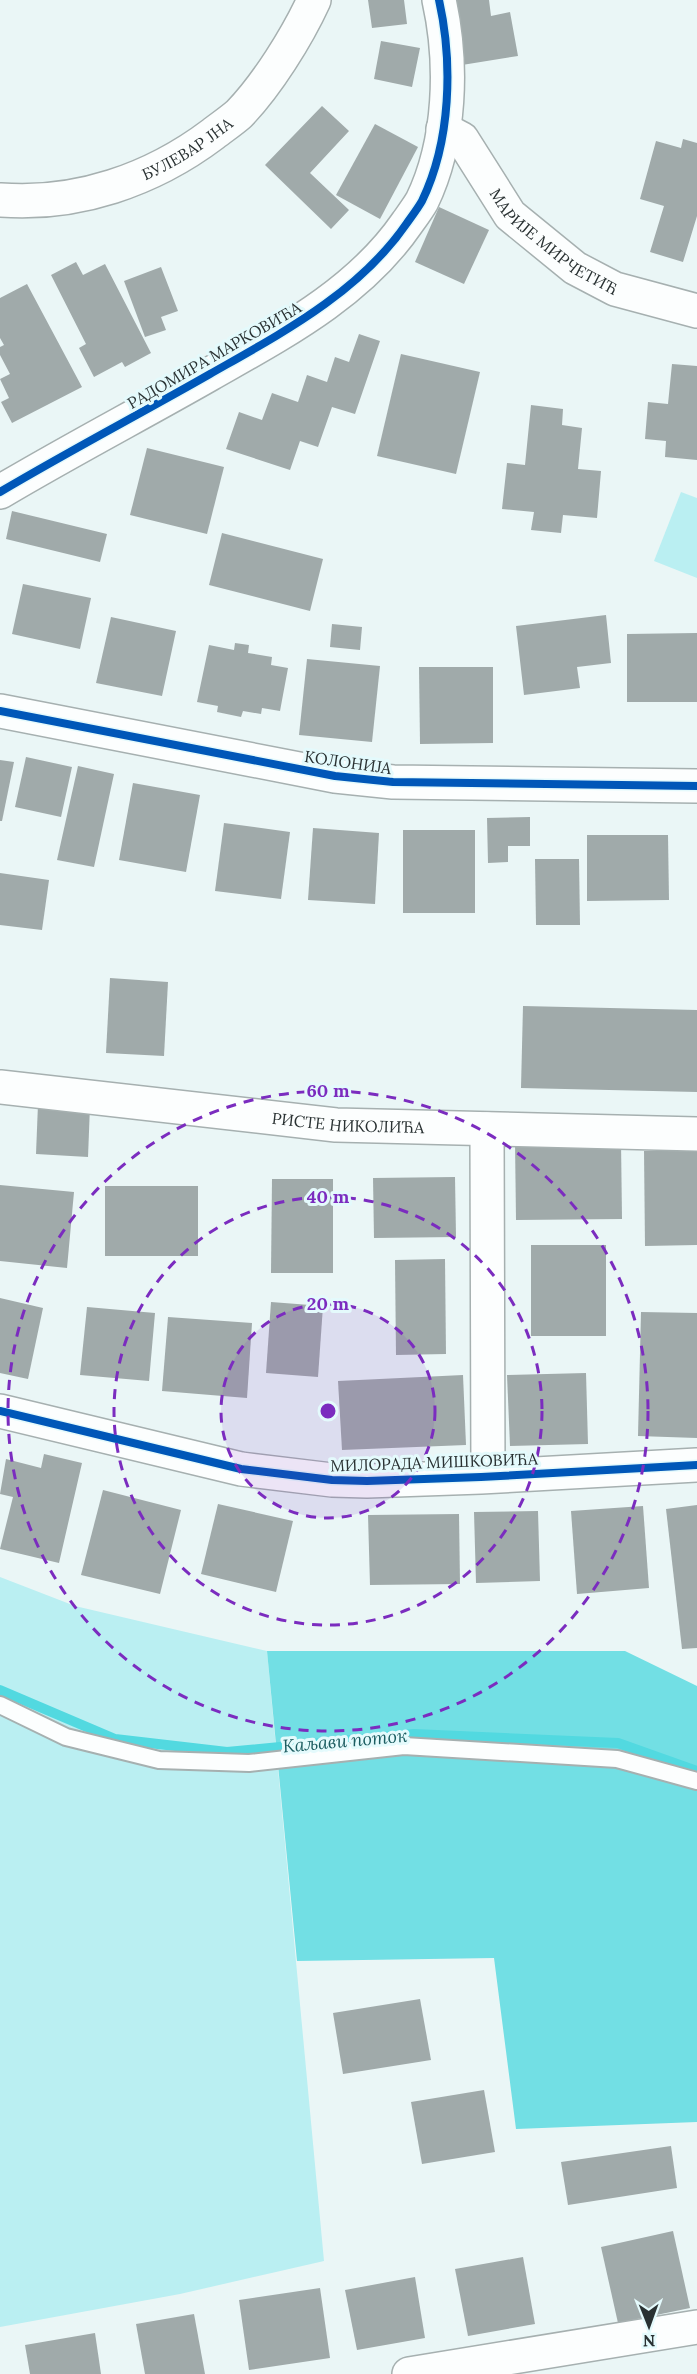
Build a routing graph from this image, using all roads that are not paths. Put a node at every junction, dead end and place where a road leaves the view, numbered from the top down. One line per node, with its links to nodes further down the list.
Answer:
1 (314, 0): 4 (street, БУЛЕВАР ЈНА)
2 (440, 0): 3 (street, РАДОМИРА МАРКОВИЋА)
3 (443, 129): 5 (street, МАРИЈЕ МИРЧЕТИЋ); 6 (street, РАДОМИРА МАРКОВИЋА)
4 (0, 200)
5 (697, 311)
6 (0, 492)
7 (0, 711): 8 (street, КОЛОНИЈА)
8 (697, 786)
9 (0, 1087): 10 (street, РИСТЕ НИКОЛИЋА)
10 (487, 1129): 11 (street, РИСТЕ НИКОЛИЋА); 14 (street, МИЛОРАДА МИШКОВИЋА)
11 (697, 1134)
12 (0, 1411): 14 (street, МИЛОРАДА МИШКОВИЋА)
13 (697, 1465): 14 (street, МИЛОРАДА МИШКОВИЋА)
14 (488, 1476)
15 (0, 1705): 16 (lane)
16 (697, 1781)
17 (697, 2327): 18 (street)
18 (409, 2374)

